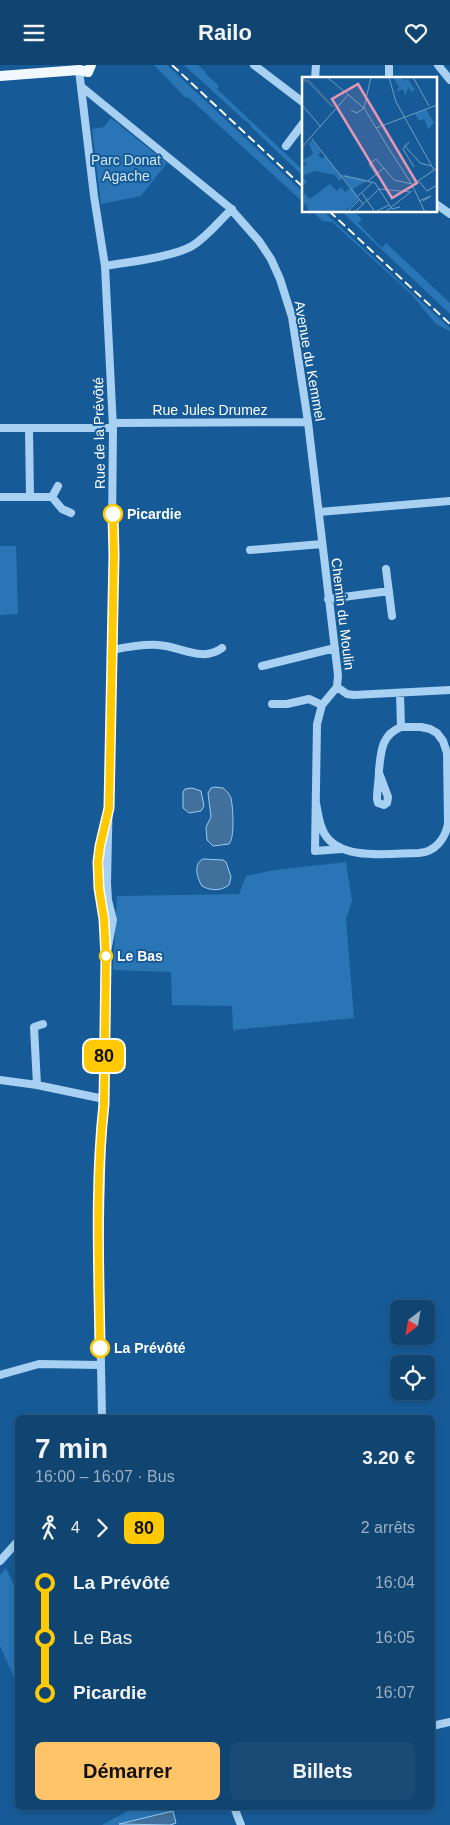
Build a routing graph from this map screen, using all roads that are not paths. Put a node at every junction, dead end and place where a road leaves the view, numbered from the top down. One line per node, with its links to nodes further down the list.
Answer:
1 (254, 65): 7 (street)
2 (438, 65): 5 (street)
3 (85, 68): 4 (main road); 6 (street)
4 (0, 76)
5 (450, 80)
6 (83, 88): 11 (street, Avenue du Kemmel); 13 (street, Rue de la Prévôté)
7 (302, 101)
8 (302, 124): 9 (street)
9 (286, 146)
10 (438, 206): 12 (street)
11 (232, 209): 13 (street); 14 (street, Avenue du Kemmel)
12 (450, 215)
13 (105, 266): 15 (street, Rue de la Prévôté)
14 (308, 423): 15 (street, Rue Jules Drumez); 23 (street, Avenue du Kemmel)
15 (113, 425): 16 (street, Rue Jules Drumez); 33 (street, Rue de la Prévôté)
16 (29, 427): 17 (street, Rue Jules Drumez); 20 (street)
17 (0, 428)
18 (58, 486): 21 (street)
19 (0, 497): 20 (street)
20 (30, 497): 21 (street)
21 (52, 497): 24 (street)
22 (450, 501): 23 (street)
23 (318, 512): 25 (street, Avenue du Kemmel)
24 (71, 513)
25 (322, 544): 26 (street); 29 (street, Chemin du Moulin)
26 (250, 550)
27 (386, 569): 28 (street)
28 (389, 591): 29 (street); 30 (street)
29 (328, 599): 31 (street, Chemin du Moulin)
30 (392, 616)
31 (335, 648): 34 (street); 35 (street, Chemin du Moulin)
32 (222, 649): 33 (street)
33 (112, 650): 49 (street, Rue de la Prévôté)
34 (262, 666)
35 (337, 687): 37 (street, Chemin du Moulin); 39 (street, Chemin du Moulin)
36 (450, 691): 37 (street, Chemin du Moulin)
37 (400, 693): 40 (street)
38 (272, 705): 39 (street)
39 (322, 705): 42 (street)
40 (401, 727): 41 (street); 43 (street)
41 (379, 773)
42 (316, 803): 43 (street); 44 (street)
43 (342, 849): 44 (street)
44 (315, 851): 45 (street)
45 (314, 860)
46 (43, 1024): 48 (street)
47 (0, 1080): 48 (street)
48 (37, 1085): 49 (street)
49 (104, 1099): 50 (street, Rue de la Prévôté)
50 (100, 1365): 51 (street); 52 (street, Rue de la Prévôté)
51 (0, 1375)
52 (102, 1415)
53 (15, 1544): 54 (street)
54 (0, 1561)
55 (450, 1723): 56 (street)
56 (435, 1726)
57 (235, 1810): 58 (street)
58 (241, 1825)

